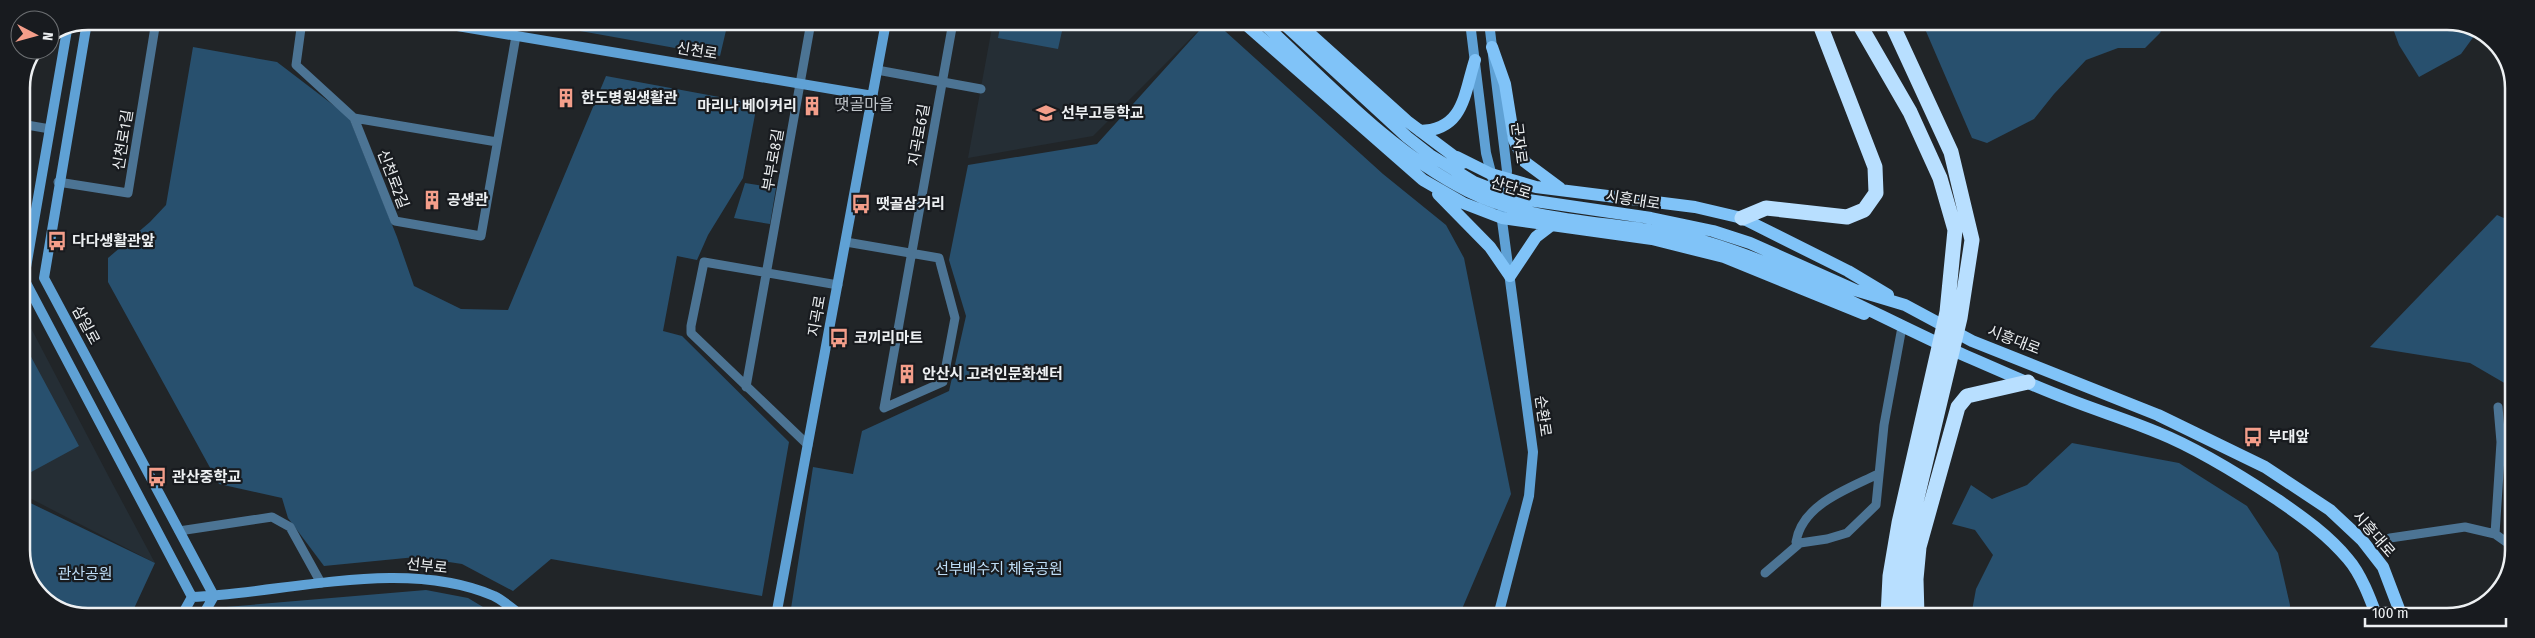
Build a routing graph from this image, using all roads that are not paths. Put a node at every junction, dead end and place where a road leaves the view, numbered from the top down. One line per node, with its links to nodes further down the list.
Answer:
1 (86, 30): 37 (main road)
2 (155, 30): 37 (street, 신천로1길)
3 (301, 30): 26 (street, 신천로2길)
4 (478, 30): 18 (main road, 신천로)
5 (810, 30): 23 (street, 부부로8길)
6 (885, 30): 21 (main road, 지곡로)
7 (953, 30): 22 (street, 지곡로6길)
8 (1252, 30): 35 (main road)
9 (1271, 30): 38 (main road)
10 (1291, 30): 38 (main road)
11 (1306, 30): 29 (main road)
12 (1471, 30): 20 (main road)
13 (1490, 30): 19 (main road, 군자로)
14 (1822, 30): 43 (highway)
15 (1863, 30): 55 (highway)
16 (1895, 30): 55 (highway)
17 (66, 34): 28 (main road)
18 (516, 36): 23 (main road, 신천로); 32 (street, 신천로2길)
19 (1492, 46): 30 (main road, 군자로); 40 (main road)
20 (1475, 60): 29 (main road); 31 (main road)
21 (878, 70): 22 (street); 25 (main road, 지곡로)
22 (943, 82): 24 (street); 46 (street, 지곡로6길)
23 (800, 84): 25 (main road, 신천로); 47 (street, 부부로8길)
24 (981, 89)
25 (873, 96): 45 (main road, 지곡로)
26 (354, 118): 32 (street); 32 (street, 신천로2길)
27 (30, 126): 28 (street)
28 (50, 129): 44 (main road)
29 (1420, 131): 33 (main road)
30 (1502, 135): 31 (main road); 36 (main road, 군자로)
31 (1485, 137): 34 (main road)
32 (497, 142)
33 (1457, 157): 34 (main road); 39 (main road)
34 (1491, 174): 36 (main road); 42 (main road)
35 (1420, 178): 39 (main road); 48 (main road)
36 (1507, 179): 40 (main road); 42 (main road, 군자로)
37 (58, 182): 50 (main road)
38 (1472, 187): 41 (main road, 산단로)
39 (1439, 189): 42 (main road)
40 (1562, 191): 41 (main road); 43 (main road)
41 (1548, 214): 42 (main road); 48 (main road); 53 (main road, 시흥대로); 56 (main road)
42 (1502, 218): 48 (main road, 순환로)
43 (1742, 218): 54 (main road)
44 (30, 239)
45 (846, 242): 46 (street); 51 (main road, 지곡로)
46 (912, 254): 46 (street, 지곡로6길)
47 (766, 273): 51 (street); 59 (street, 부부로8길); 59 (street)
48 (1510, 276): 77 (main road, 순환로)
49 (30, 278): 50 (main road)
50 (44, 278): 64 (main road, 삼일로)
51 (838, 285): 61 (main road, 지곡로)
52 (30, 291): 72 (main road)
53 (1852, 295): 54 (main road, 시흥대로); 56 (main road, 시흥대로)
54 (1905, 305): 82 (main road, 시흥대로)
55 (1954, 315): 63 (highway)
56 (1882, 318): 57 (main road, 시흥대로)
57 (1902, 327): 58 (main road, 시흥대로); 62 (street)
58 (2028, 382): 80 (highway); 81 (main road, 시흥대로)
59 (746, 387): 61 (street)
60 (2498, 408): 65 (street)
61 (808, 445): 76 (main road, 지곡로)
62 (1878, 474): 68 (street); 69 (street)
63 (1916, 479): 78 (highway); 79 (highway)
64 (179, 531): 70 (street); 71 (main road, 삼일로)
65 (2495, 534): 66 (street); 67 (street)
66 (2390, 538)
67 (2505, 541)
68 (1796, 542)
69 (1765, 573)
70 (321, 583): 71 (main road, 선부로); 75 (main road, 선부로)
71 (214, 596): 72 (main road, 선부로); 74 (main road)
72 (192, 597): 73 (main road)
73 (186, 608)
74 (207, 608)
75 (511, 608)
76 (777, 608)
77 (1500, 608)
78 (1889, 608)
79 (1902, 608)
80 (1918, 608)
81 (2374, 608)
82 (2399, 608)

